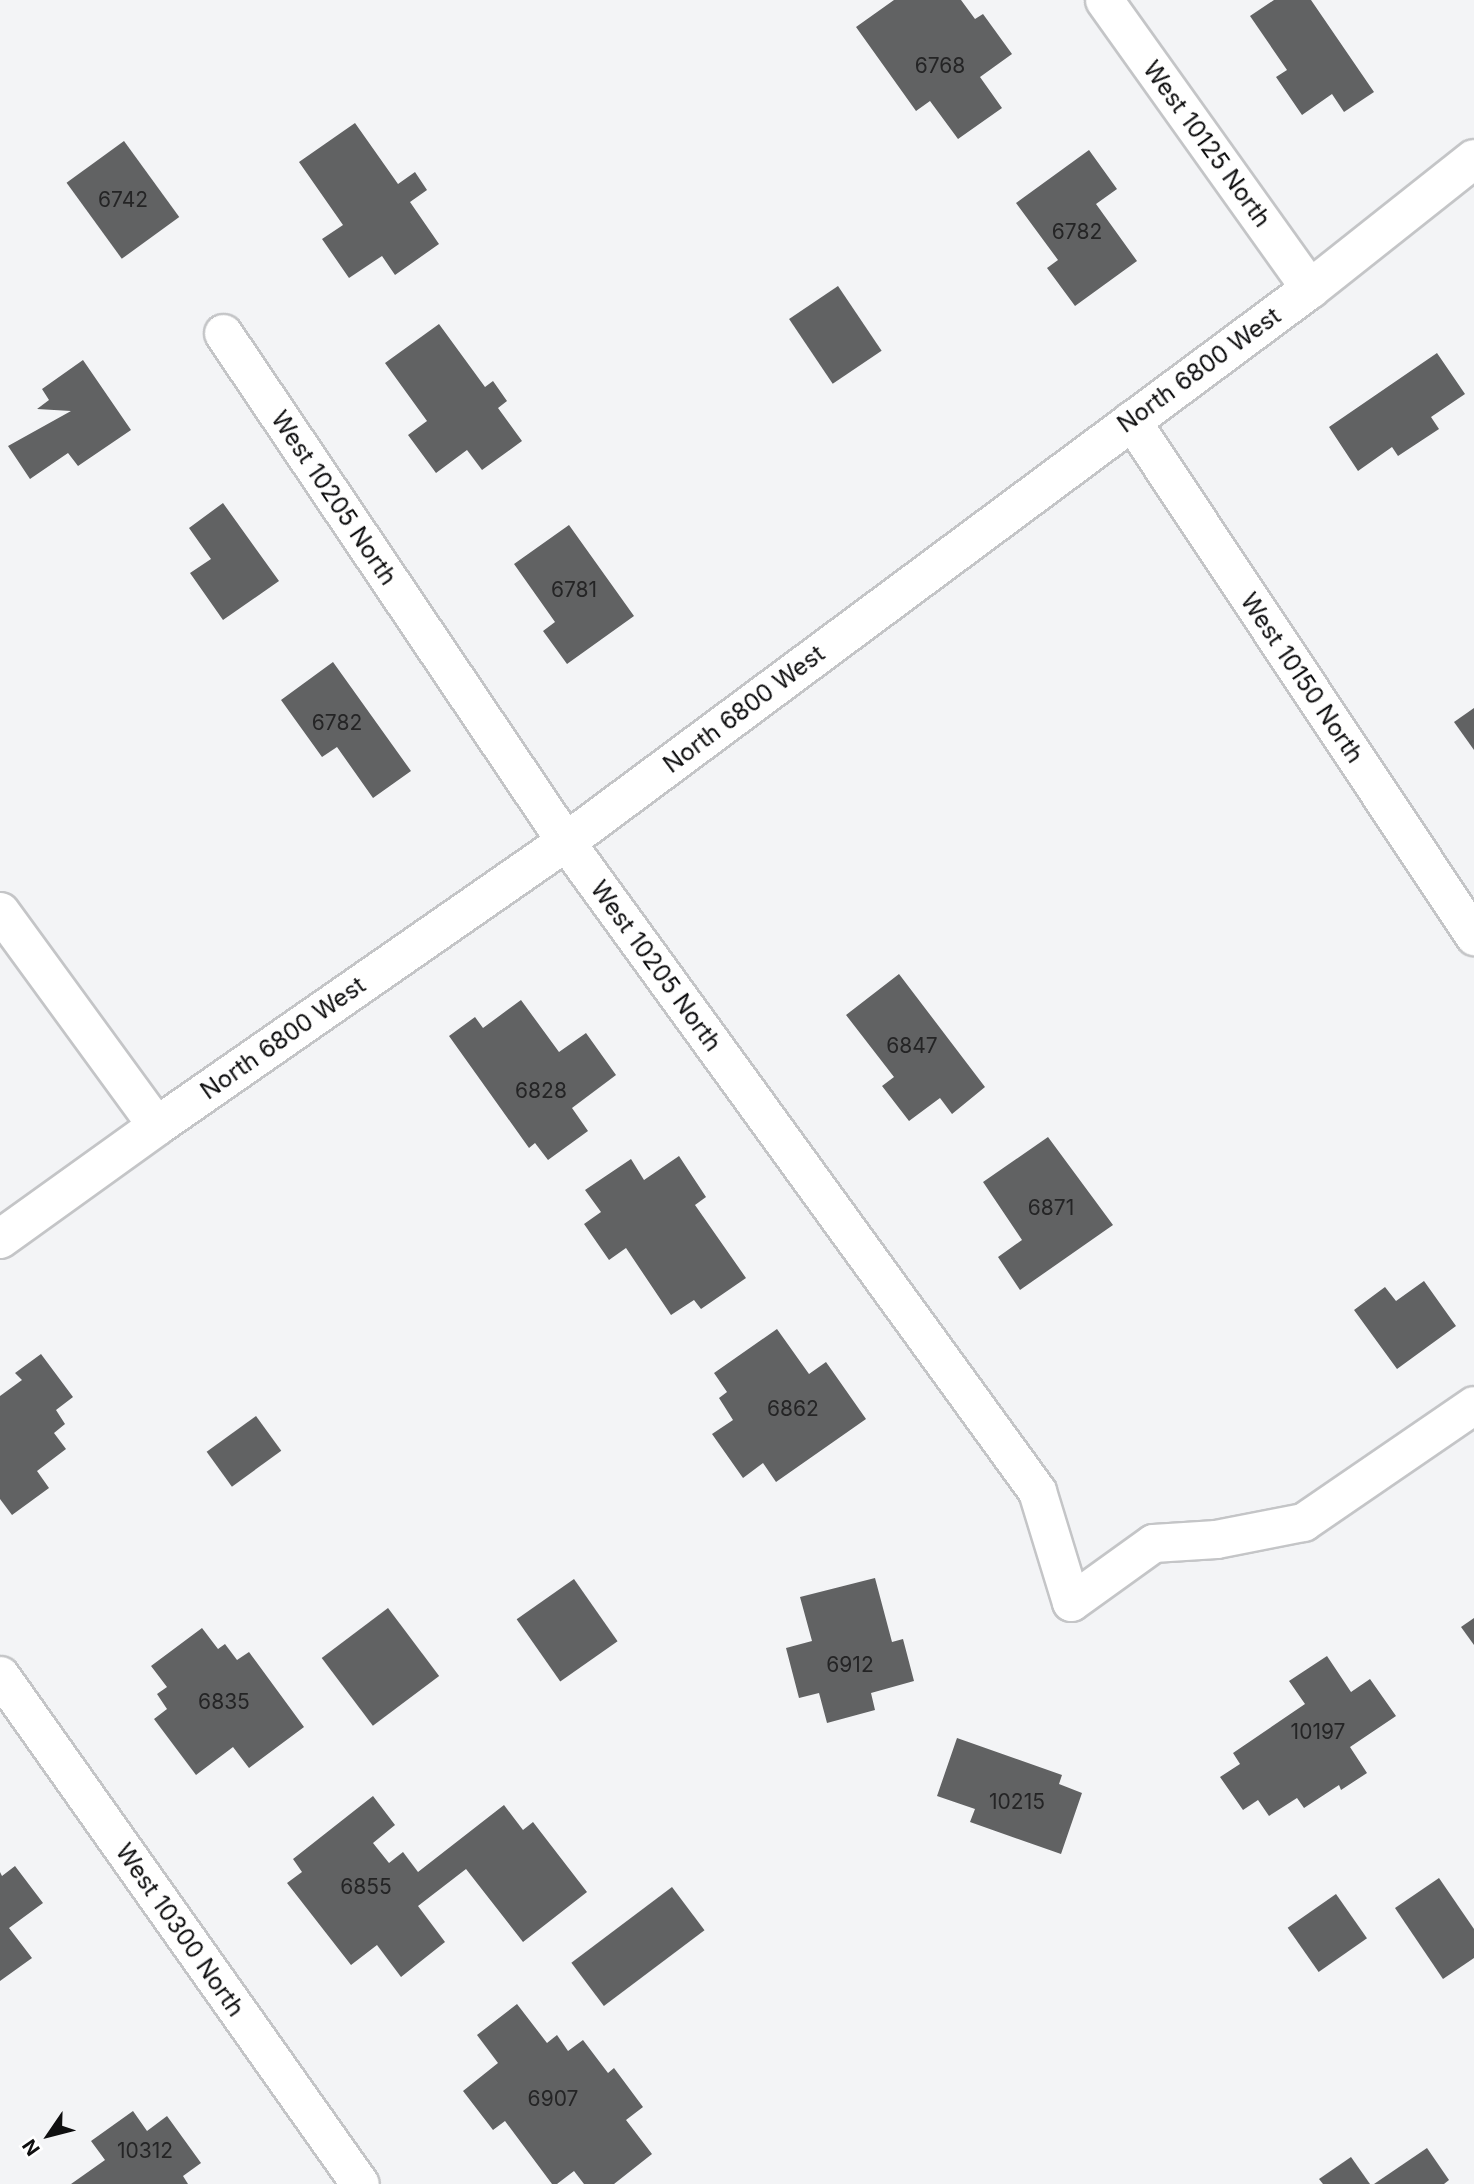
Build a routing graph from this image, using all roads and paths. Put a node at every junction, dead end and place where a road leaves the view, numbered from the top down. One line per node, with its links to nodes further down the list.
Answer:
1 (1104, 0): 3 (street, West 10125 North)
2 (1474, 159): 3 (street, North 6800 West)
3 (1310, 289): 5 (street, North 6800 West)
4 (223, 333): 6 (street, West 10205 North)
5 (1131, 420): 6 (street, North 6800 West); 8 (street, West 10150 North)
6 (566, 842): 9 (street, North 6800 West); 11 (street, West 10205 North)
7 (0, 911): 9 (street)
8 (1474, 936)
9 (157, 1126): 10 (street, North 6800 West)
10 (0, 1239)
11 (1474, 1405)
12 (0, 1675): 13 (street, West 10300 North)
13 (360, 2184)

